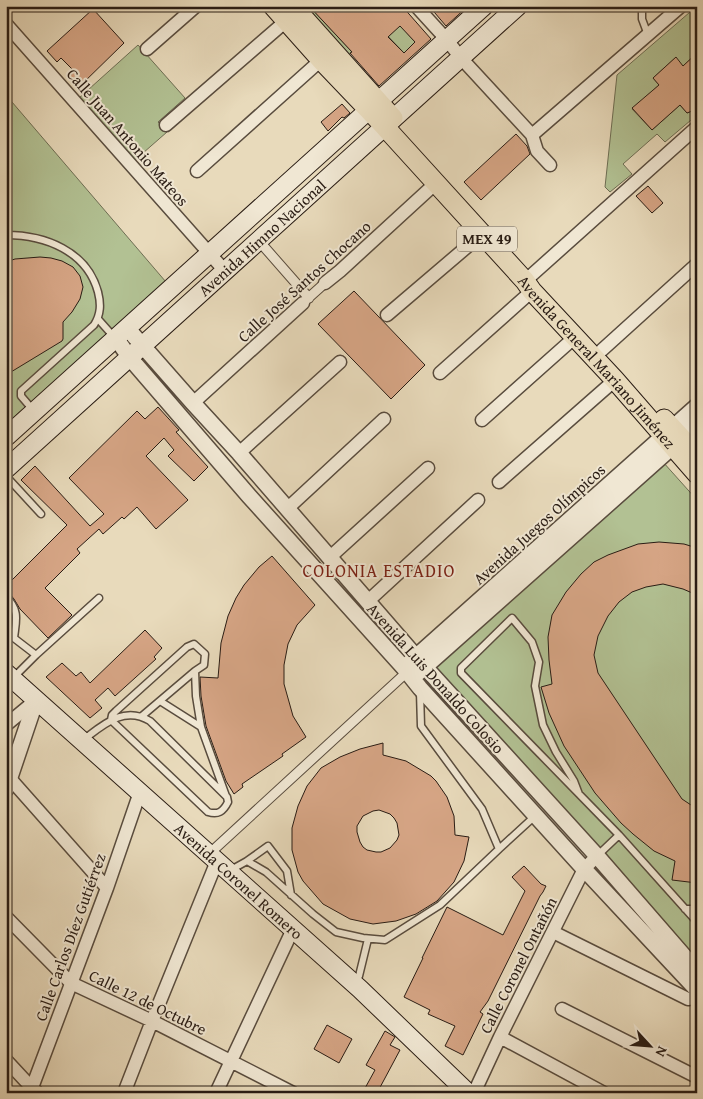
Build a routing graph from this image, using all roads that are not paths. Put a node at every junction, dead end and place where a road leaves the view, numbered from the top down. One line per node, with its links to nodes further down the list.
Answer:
1 (196, 6): 12 (street)
2 (273, 6): 8 (main road, Avenida General Mariano Jiménez / MEX 49)
3 (416, 6): 11 (street)
4 (484, 6): 11 (main road, Avenida Himno Nacional)
5 (518, 6): 13 (main road, Avenida Himno Nacional)
6 (642, 6): 10 (lane)
7 (681, 6): 10 (street)
8 (289, 14): 14 (main road, Avenida General Mariano Jiménez / MEX 49); 15 (main road, Avenida General Mariano Jiménez / MEX 49); 17 (street)
9 (6, 24): 26 (street, Calle Juan Antonio Mateos)
10 (648, 34): 19 (street)
11 (447, 40): 13 (street); 15 (main road, Avenida Himno Nacional)
12 (147, 49)
13 (461, 58): 16 (main road, Avenida Himno Nacional); 19 (street)
14 (321, 60): 15 (main road, Avenida General Mariano Jiménez / MEX 49); 21 (street)
15 (374, 106): 16 (main road, Avenida General Mariano Jiménez / MEX 49); 26 (main road, Avenida Himno Nacional)
16 (390, 123): 22 (main road, Avenida General Mariano Jiménez / MEX 49); 25 (main road, Avenida Himno Nacional); 29 (main road, Avenida General Mariano Jiménez / MEX 49)
17 (166, 125)
18 (697, 127): 29 (street)
19 (532, 135): 20 (street)
20 (550, 164)
21 (197, 171)
22 (436, 183): 23 (main road, Avenida General Mariano Jiménez / MEX 49); 30 (street, Calle José Santos Chocano)
23 (482, 234): 29 (main road, Avenida General Mariano Jiménez / MEX 49); 32 (street)
24 (6, 235): 33 (lane)
25 (259, 241): 28 (main road, Avenida Himno Nacional); 31 (street)
26 (209, 254): 28 (street, Calle Juan Antonio Mateos); 34 (main road, Avenida Himno Nacional)
27 (697, 264): 36 (street)
28 (225, 271): 37 (main road, Avenida Himno Nacional)
29 (530, 281): 35 (main road, Avenida General Mariano Jiménez / MEX 49); 36 (main road, Avenida General Mariano Jiménez / MEX 49); 39 (street)
30 (325, 283): 31 (street, Calle José Santos Chocano)
31 (306, 300): 41 (street, Calle José Santos Chocano)
32 (387, 315)
33 (98, 320): 34 (lane); 43 (lane)
34 (121, 333): 37 (street, Avenida Luis Donaldo Colosio); 43 (main road, Avenida Himno Nacional)
35 (574, 338): 40 (main road, Avenida General Mariano Jiménez / MEX 49); 45 (street)
36 (602, 350): 48 (main road, Avenida General Mariano Jiménez / MEX 49)
37 (136, 352): 41 (street, Avenida Luis Donaldo Colosio); 52 (main road, Avenida Himno Nacional); 57 (street, Avenida Luis Donaldo Colosio)
38 (340, 362): 49 (street)
39 (440, 373)
40 (615, 380): 48 (main road, Avenida General Mariano Jiménez / MEX 49); 56 (street)
41 (193, 403): 49 (street, Avenida Luis Donaldo Colosio)
42 (697, 406): 48 (street, Avenida Juegos Olímpicos)
43 (35, 412): 47 (main road, Avenida Himno Nacional)
44 (384, 418): 59 (street)
45 (482, 420)
46 (697, 425): 48 (street, Avenida Juegos Olímpicos)
47 (6, 437)
48 (672, 437): 50 (main road, Avenida General Mariano Jiménez / MEX 49); 53 (main road, Avenida General Mariano Jiménez / MEX 49); 68 (street, Avenida Juegos Olímpicos)
49 (239, 453): 55 (street, Avenida Luis Donaldo Colosio)
50 (697, 455)
51 (428, 468): 61 (street)
52 (6, 469)
53 (697, 474)
54 (6, 476): 60 (lane)
55 (264, 482): 57 (street); 59 (street, Avenida Luis Donaldo Colosio)
56 (498, 482)
57 (249, 496): 71 (street, Avenida Luis Donaldo Colosio)
58 (478, 500): 64 (street)
59 (288, 508): 61 (street, Avenida Luis Donaldo Colosio)
60 (40, 514)
61 (329, 558): 64 (street, Avenida Luis Donaldo Colosio)
62 (6, 597): 66 (lane)
63 (99, 598): 67 (lane)
64 (367, 602): 68 (street, Avenida Luis Donaldo Colosio)
65 (6, 632): 66 (lane)
66 (14, 638): 67 (lane)
67 (36, 655): 70 (lane)
68 (420, 662): 71 (street, Avenida Juegos Olímpicos); 79 (street, Avenida Luis Donaldo Colosio)
69 (195, 671): 73 (lane); 75 (lane); 77 (lane)
70 (9, 676): 72 (main road, Avenida Coronel Romero)
71 (411, 676): 80 (street, Avenida Luis Donaldo Colosio); 87 (lane); 90 (street)
72 (36, 700): 76 (street); 78 (main road, Avenida Coronel Romero); 81 (street)
73 (160, 701): 74 (lane); 77 (lane)
74 (142, 716): 75 (lane); 84 (lane)
75 (111, 720): 78 (lane); 84 (lane)
76 (6, 725)
77 (201, 727): 84 (lane)
78 (82, 741): 82 (main road, Avenida Coronel Romero)
79 (516, 767): 80 (street); 88 (street, Avenida Luis Donaldo Colosio)
80 (503, 779): 85 (street, Avenida Luis Donaldo Colosio)
81 (8, 780): 92 (street)
82 (140, 792): 90 (main road, Avenida Coronel Romero); 92 (street, Calle Carlos Díez Gutiérrez)
83 (579, 794): 83 (lane); 86 (lane)
84 (226, 797)
85 (536, 816): 87 (lane); 91 (street, Avenida Luis Donaldo Colosio)
86 (619, 835): 88 (lane); 94 (lane)
87 (499, 850): 100 (lane)
88 (597, 856): 91 (street, Calle Coronel Ontañón); 101 (street, Avenida Luis Donaldo Colosio)
89 (247, 861): 90 (lane); 93 (lane); 93 (lane)
90 (218, 862): 98 (main road, Avenida Coronel Romero); 106 (street)
91 (584, 869): 99 (street, Calle Coronel Ontañón); 104 (street, Avenida Luis Donaldo Colosio)
92 (107, 888): 102 (street, Calle Carlos Díez Gutiérrez)
93 (292, 895): 100 (lane)
94 (685, 909): 95 (lane); 97 (lane)
95 (697, 909)
96 (6, 917): 102 (street, Calle 12 de Octubre)
97 (697, 922)
98 (293, 929): 103 (main road, Avenida Coronel Romero); 109 (street)
99 (553, 932): 104 (street); 107 (street, Calle Coronel Ontañón)
100 (368, 938): 103 (lane)
101 (697, 971)
102 (70, 983): 106 (street, Calle 12 de Octubre); 111 (street, Calle Carlos Díez Gutiérrez)
103 (354, 984): 115 (main road, Avenida Coronel Romero)
104 (697, 992)
105 (562, 1009): 110 (street)
106 (152, 1021): 109 (street, Calle 12 de Octubre); 112 (street)
107 (500, 1037): 116 (street, Calle Coronel Ontañón); 117 (street)
108 (6, 1060): 111 (street)
109 (231, 1061): 113 (street); 114 (street, Calle 12 de Octubre)
110 (697, 1077)
111 (33, 1091)
112 (124, 1093)
113 (216, 1093)
114 (293, 1093)
115 (468, 1093)
116 (474, 1093)
117 (604, 1093)

